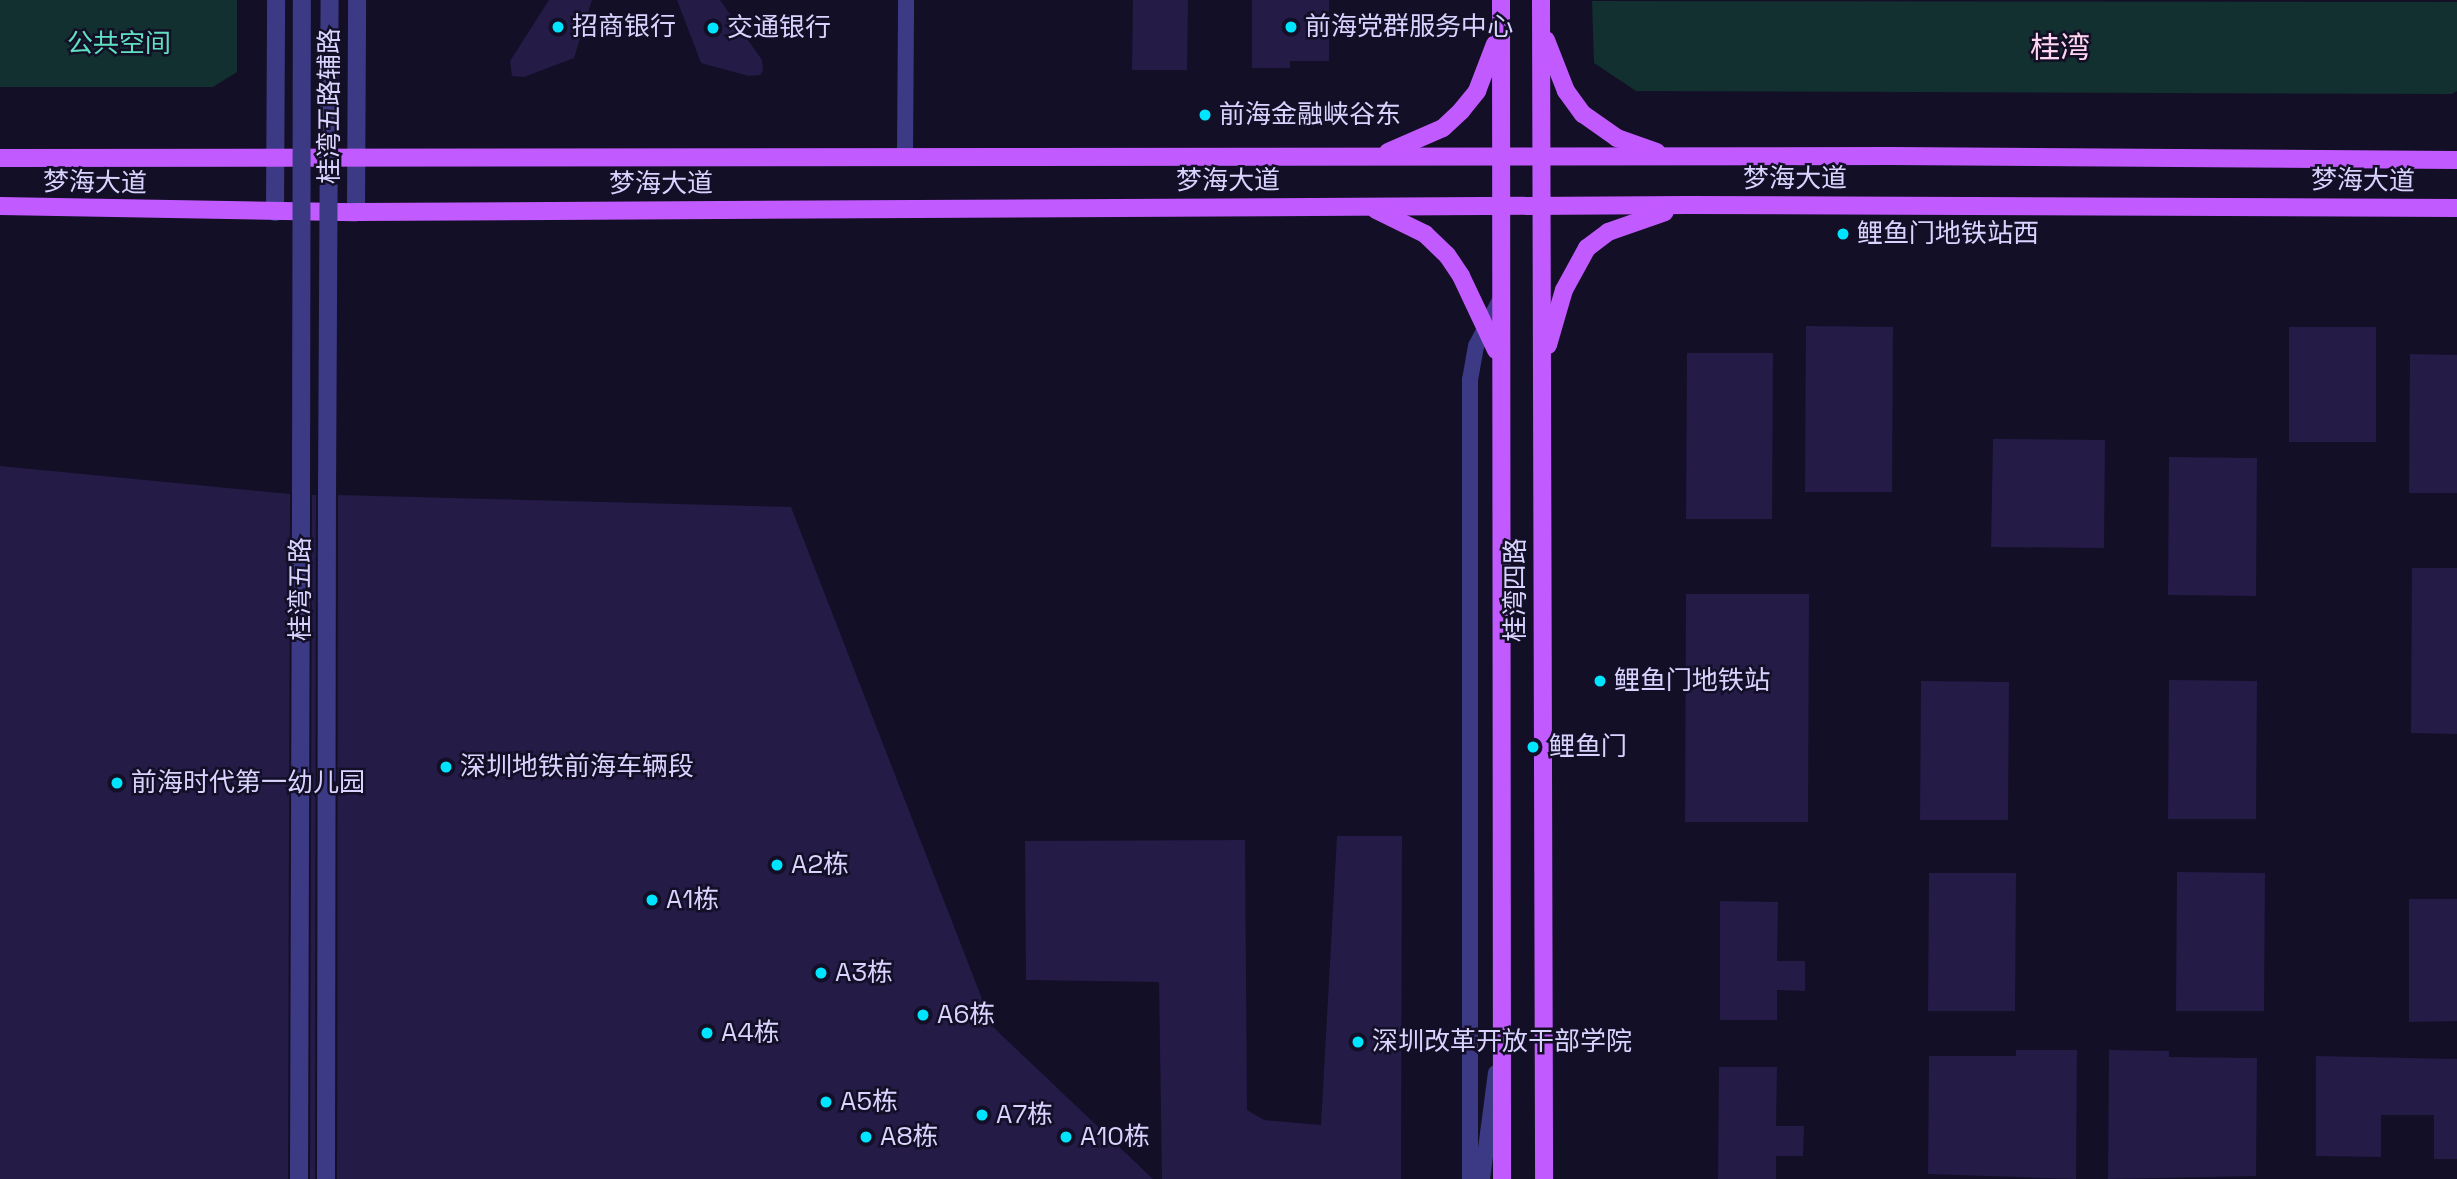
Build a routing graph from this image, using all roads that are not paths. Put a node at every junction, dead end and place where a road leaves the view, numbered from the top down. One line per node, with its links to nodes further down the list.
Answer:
1 (276, 0): 17 (street, 桂湾五路辅路)
2 (302, 0): 36 (street, 桂湾五路, bridge)
3 (330, 0): 37 (street, 桂湾五路, bridge)
4 (357, 0): 18 (street, 桂湾五路辅路)
5 (906, 0): 12 (street)
6 (1501, 0): 8 (main road, 桂湾四路)
7 (1541, 0): 9 (main road, 桂湾四路)
8 (1501, 27): 13 (main road); 14 (main road, 桂湾四路)
9 (1541, 28): 11 (main road); 15 (main road, 桂湾四路)
10 (2457, 152): 19 (main road)
11 (1671, 156): 15 (main road, 梦海大道); 19 (main road, 梦海大道)
12 (905, 157): 13 (main road, 梦海大道); 18 (main road, 梦海大道)
13 (1369, 157): 14 (main road, 梦海大道)
14 (1499, 157): 15 (main road, 梦海大道); 23 (main road, 桂湾四路)
15 (1541, 157): 24 (main road, 桂湾四路)
16 (0, 158): 17 (main road, 梦海大道)
17 (275, 159): 18 (main road, 梦海大道); 28 (street, 桂湾五路辅路)
18 (356, 159): 29 (street, 桂湾五路辅路)
19 (2423, 159): 20 (main road, 梦海大道)
20 (2457, 160)
21 (1688, 205): 24 (main road, 梦海大道); 26 (main road, 梦海大道); 34 (main road)
22 (0, 206): 28 (main road, 梦海大道)
23 (1500, 206): 24 (main road, 梦海大道); 25 (main road, 梦海大道); 31 (main road, 桂湾四路)
24 (1541, 206): 34 (main road, 桂湾四路)
25 (1369, 207): 29 (main road, 梦海大道); 32 (main road)
26 (2421, 208): 27 (main road, 梦海大道); 30 (main road)
27 (2457, 208)
28 (275, 212): 29 (main road, 梦海大道)
29 (356, 212)
30 (2457, 221)
31 (1500, 300): 32 (street); 33 (main road, 桂湾四路)
32 (1486, 325): 33 (main road); 38 (street)
33 (1500, 360): 35 (main road, 桂湾四路)
34 (1542, 365): 41 (main road, 桂湾四路)
35 (1501, 1043): 39 (street); 40 (main road, 桂湾四路)
36 (299, 1179)
37 (326, 1179)
38 (1470, 1179)
39 (1482, 1179)
40 (1502, 1179)
41 (1544, 1179)

